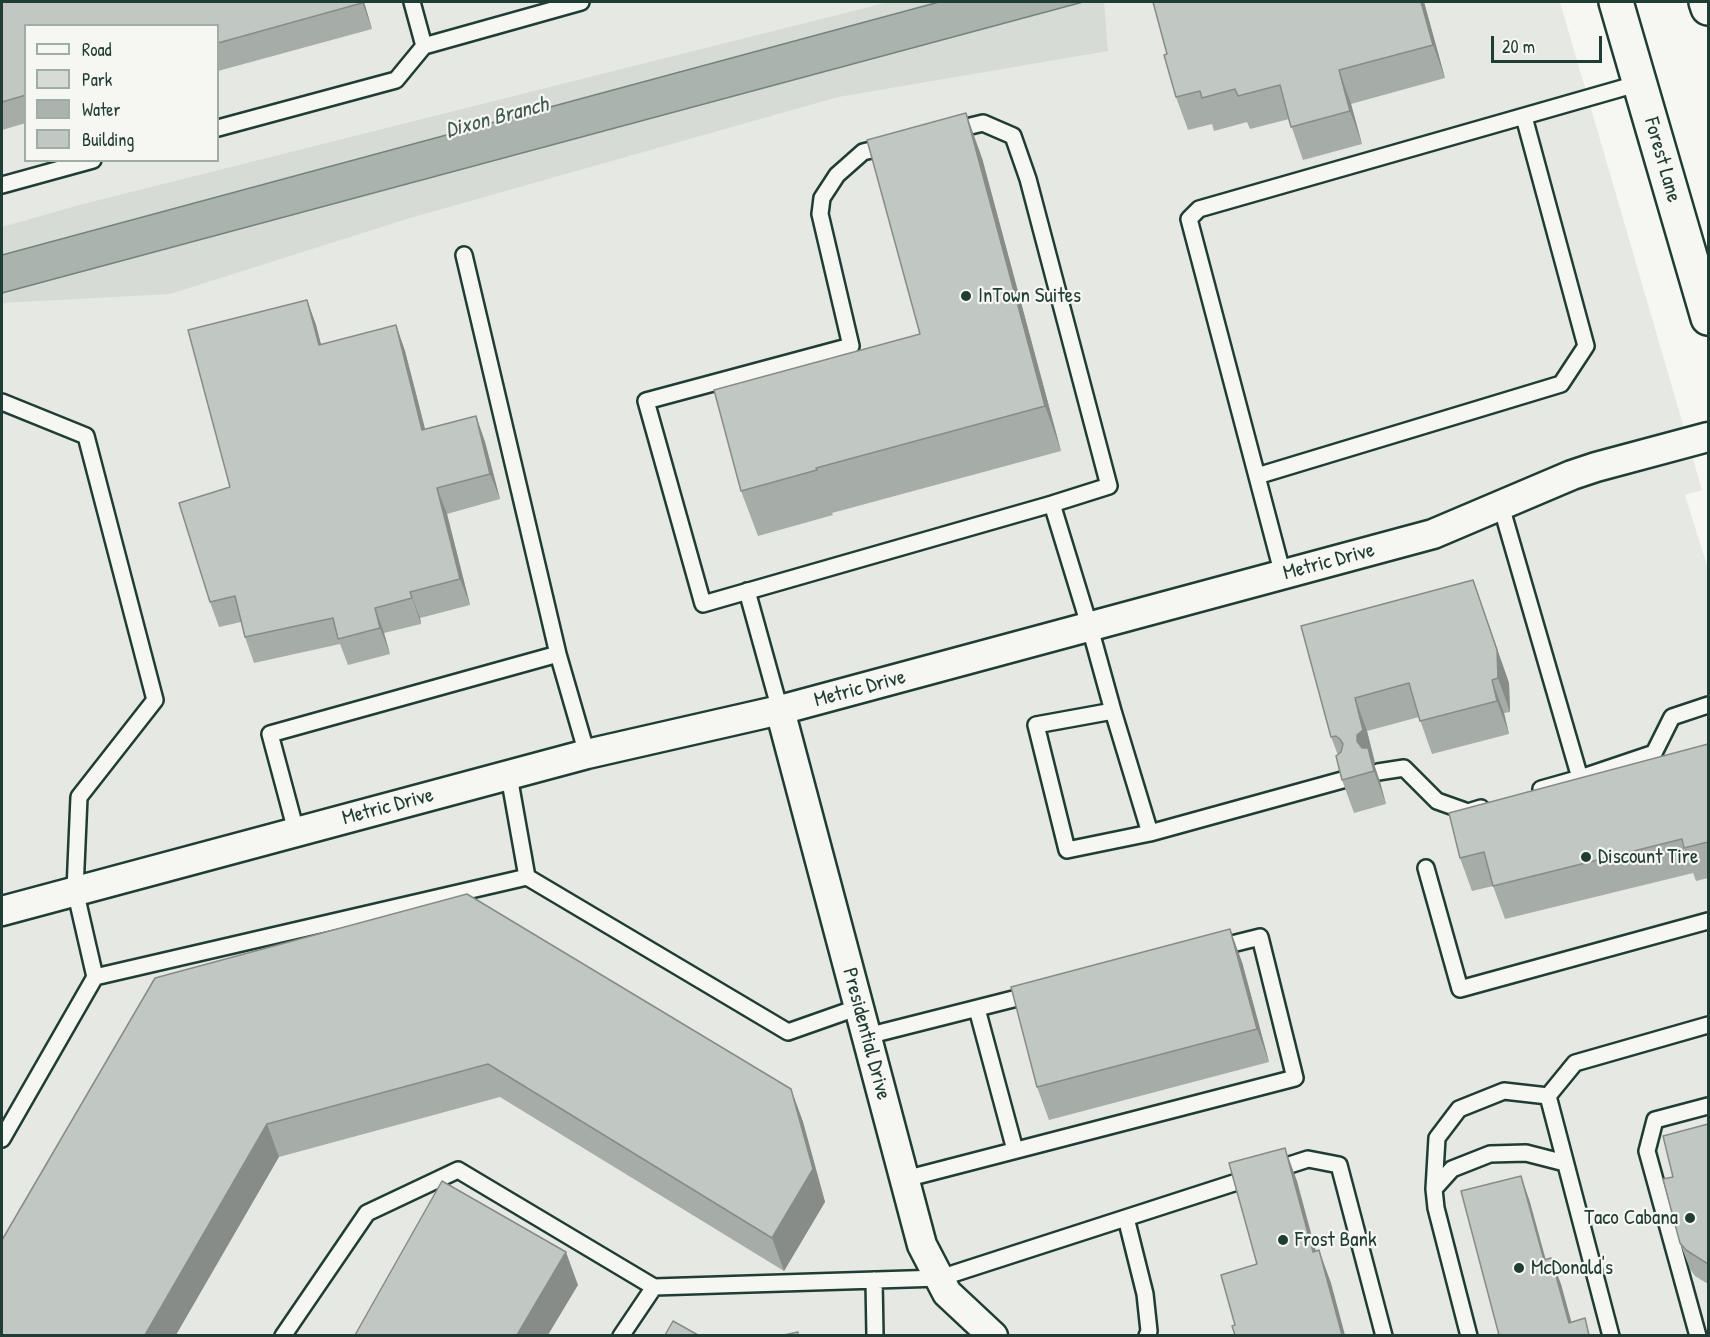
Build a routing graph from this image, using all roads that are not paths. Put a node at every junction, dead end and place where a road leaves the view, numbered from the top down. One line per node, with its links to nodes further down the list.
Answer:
1 (412, 2): 6 (lane)
2 (581, 2): 6 (lane)
3 (1616, 2): 7 (main road, Forest Lane)
4 (1706, 2): 5 (main road)
5 (1708, 8)
6 (424, 46): 9 (lane)
7 (1640, 83): 8 (lane); 13 (main road, Forest Lane)
8 (1524, 117): 16 (lane); 16 (lane)
9 (219, 128)
10 (86, 162): 11 (lane)
11 (2, 185)
12 (464, 255): 22 (lane)
13 (1708, 318)
14 (2, 402): 37 (lane)
15 (1708, 437): 18 (street, Metric Drive)
16 (1257, 476): 19 (lane)
17 (1052, 504): 20 (lane); 20 (lane); 21 (lane)
18 (1501, 506): 19 (street, Metric Drive); 29 (lane)
19 (1283, 575): 21 (street, Metric Drive)
20 (747, 591): 24 (lane)
21 (1090, 628): 24 (street, Metric Drive); 25 (lane)
22 (558, 654): 26 (lane); 33 (lane)
23 (1708, 705): 29 (lane)
24 (780, 710): 26 (street, Metric Drive); 43 (street, Presidential Drive)
25 (1113, 711): 34 (lane); 34 (lane)
26 (586, 754): 28 (street, Metric Drive)
27 (1378, 772): 32 (lane)
28 (509, 776): 33 (street, Metric Drive); 36 (lane)
29 (1580, 778): 31 (lane)
30 (1346, 779): 34 (lane)
31 (1524, 795)
32 (1490, 805)
33 (296, 831): 37 (street, Metric Drive)
34 (1150, 833)
35 (1426, 868): 39 (lane)
36 (527, 877): 41 (lane); 43 (lane)
37 (75, 890): 38 (street, Metric Drive); 41 (lane)
38 (2, 911)
39 (1708, 921)
40 (1203, 952): 50 (lane)
41 (94, 977): 49 (lane)
42 (1045, 992): 44 (lane)
43 (860, 1007): 46 (street, Presidential Drive)
44 (977, 1008): 46 (lane); 50 (lane)
45 (1708, 1025): 47 (lane)
46 (867, 1036): 52 (street, Presidential Drive)
47 (1548, 1096): 51 (lane); 53 (lane)
48 (1708, 1106): 66 (lane)
49 (2, 1139)
50 (1015, 1150): 52 (lane)
51 (1565, 1162): 53 (lane); 65 (lane)
52 (905, 1179): 55 (street, Presidential Drive)
53 (1434, 1189): 64 (lane)
54 (1126, 1218): 55 (lane); 62 (lane); 63 (lane)
55 (940, 1278): 56 (lane); 61 (street, Presidential Drive)
56 (874, 1280): 57 (lane); 60 (lane)
57 (654, 1287): 58 (lane); 59 (lane)
58 (283, 1335)
59 (621, 1335)
60 (875, 1335)
61 (993, 1335)
62 (1147, 1335)
63 (1384, 1335)
64 (1469, 1335)
65 (1611, 1335)
66 (1698, 1335)

